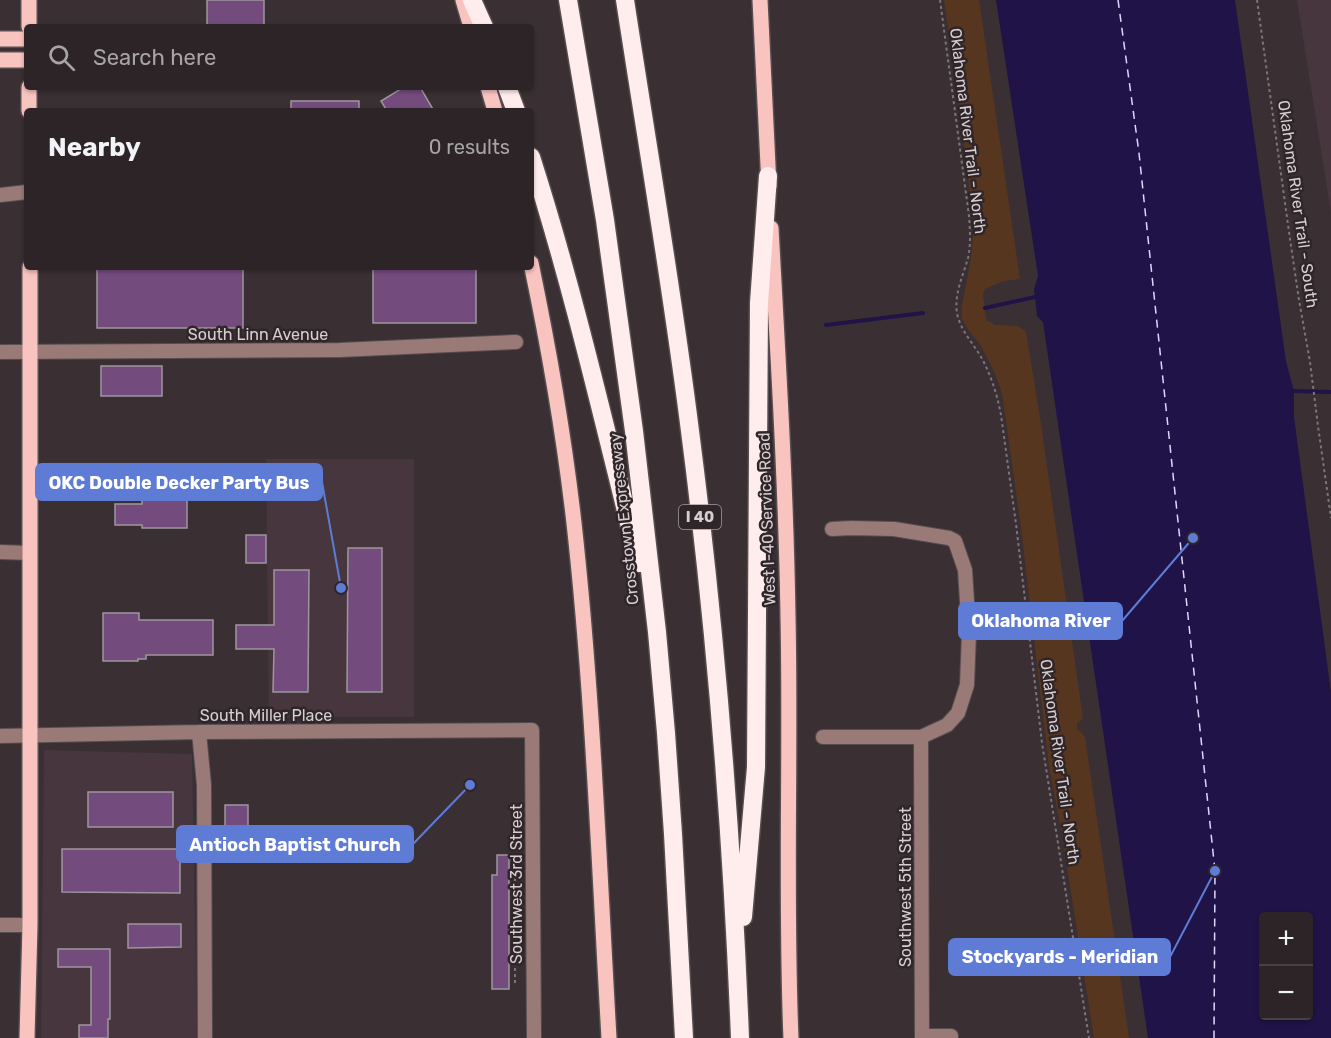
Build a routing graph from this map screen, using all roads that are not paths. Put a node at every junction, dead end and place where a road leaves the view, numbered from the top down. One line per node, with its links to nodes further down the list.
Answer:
1 (29, 0): 7 (main road)
2 (463, 0): 8 (main road)
3 (472, 0): 9 (highway)
4 (625, 0): 41 (highway, I 40)
5 (760, 0): 21 (main road, West I-40 Service Road)
6 (568, 3): 32 (highway, Crosstown Expressway)
7 (29, 24)
8 (470, 24)
9 (483, 24)
10 (0, 39): 11 (main road)
11 (24, 39)
12 (0, 60): 13 (main road)
13 (24, 60)
14 (29, 90): 17 (main road)
15 (489, 90): 18 (main road)
16 (508, 90): 19 (highway)
17 (29, 108)
18 (494, 108)
19 (515, 108)
20 (534, 168): 32 (highway)
21 (768, 176): 41 (highway); 50 (main road, West I-40 Service Road)
22 (24, 192): 23 (street)
23 (0, 195)
24 (30, 270): 27 (main road)
25 (532, 270): 47 (main road)
26 (516, 342): 27 (street, South Linn Avenue)
27 (30, 351): 28 (street, South Linn Avenue); 31 (main road)
28 (0, 352)
29 (832, 529): 37 (street)
30 (0, 552): 31 (street)
31 (30, 553): 36 (main road)
32 (657, 632): 48 (highway, Crosstown Expressway)
33 (532, 730): 34 (street, South Miller Place); 46 (street, Southwest 3rd Street)
34 (199, 732): 36 (street, South Miller Place); 45 (street)
35 (0, 735): 36 (street, South Miller Place)
36 (30, 736): 40 (main road)
37 (921, 736): 38 (street); 43 (street, Southwest 5th Street)
38 (823, 737)
39 (0, 925): 40 (street)
40 (30, 925): 44 (main road)
41 (738, 982): 49 (highway, I 40)
42 (951, 1036): 43 (street)
43 (922, 1037)
44 (27, 1038)
45 (206, 1038)
46 (534, 1038)
47 (609, 1038)
48 (684, 1038)
49 (740, 1038)
50 (791, 1038)

